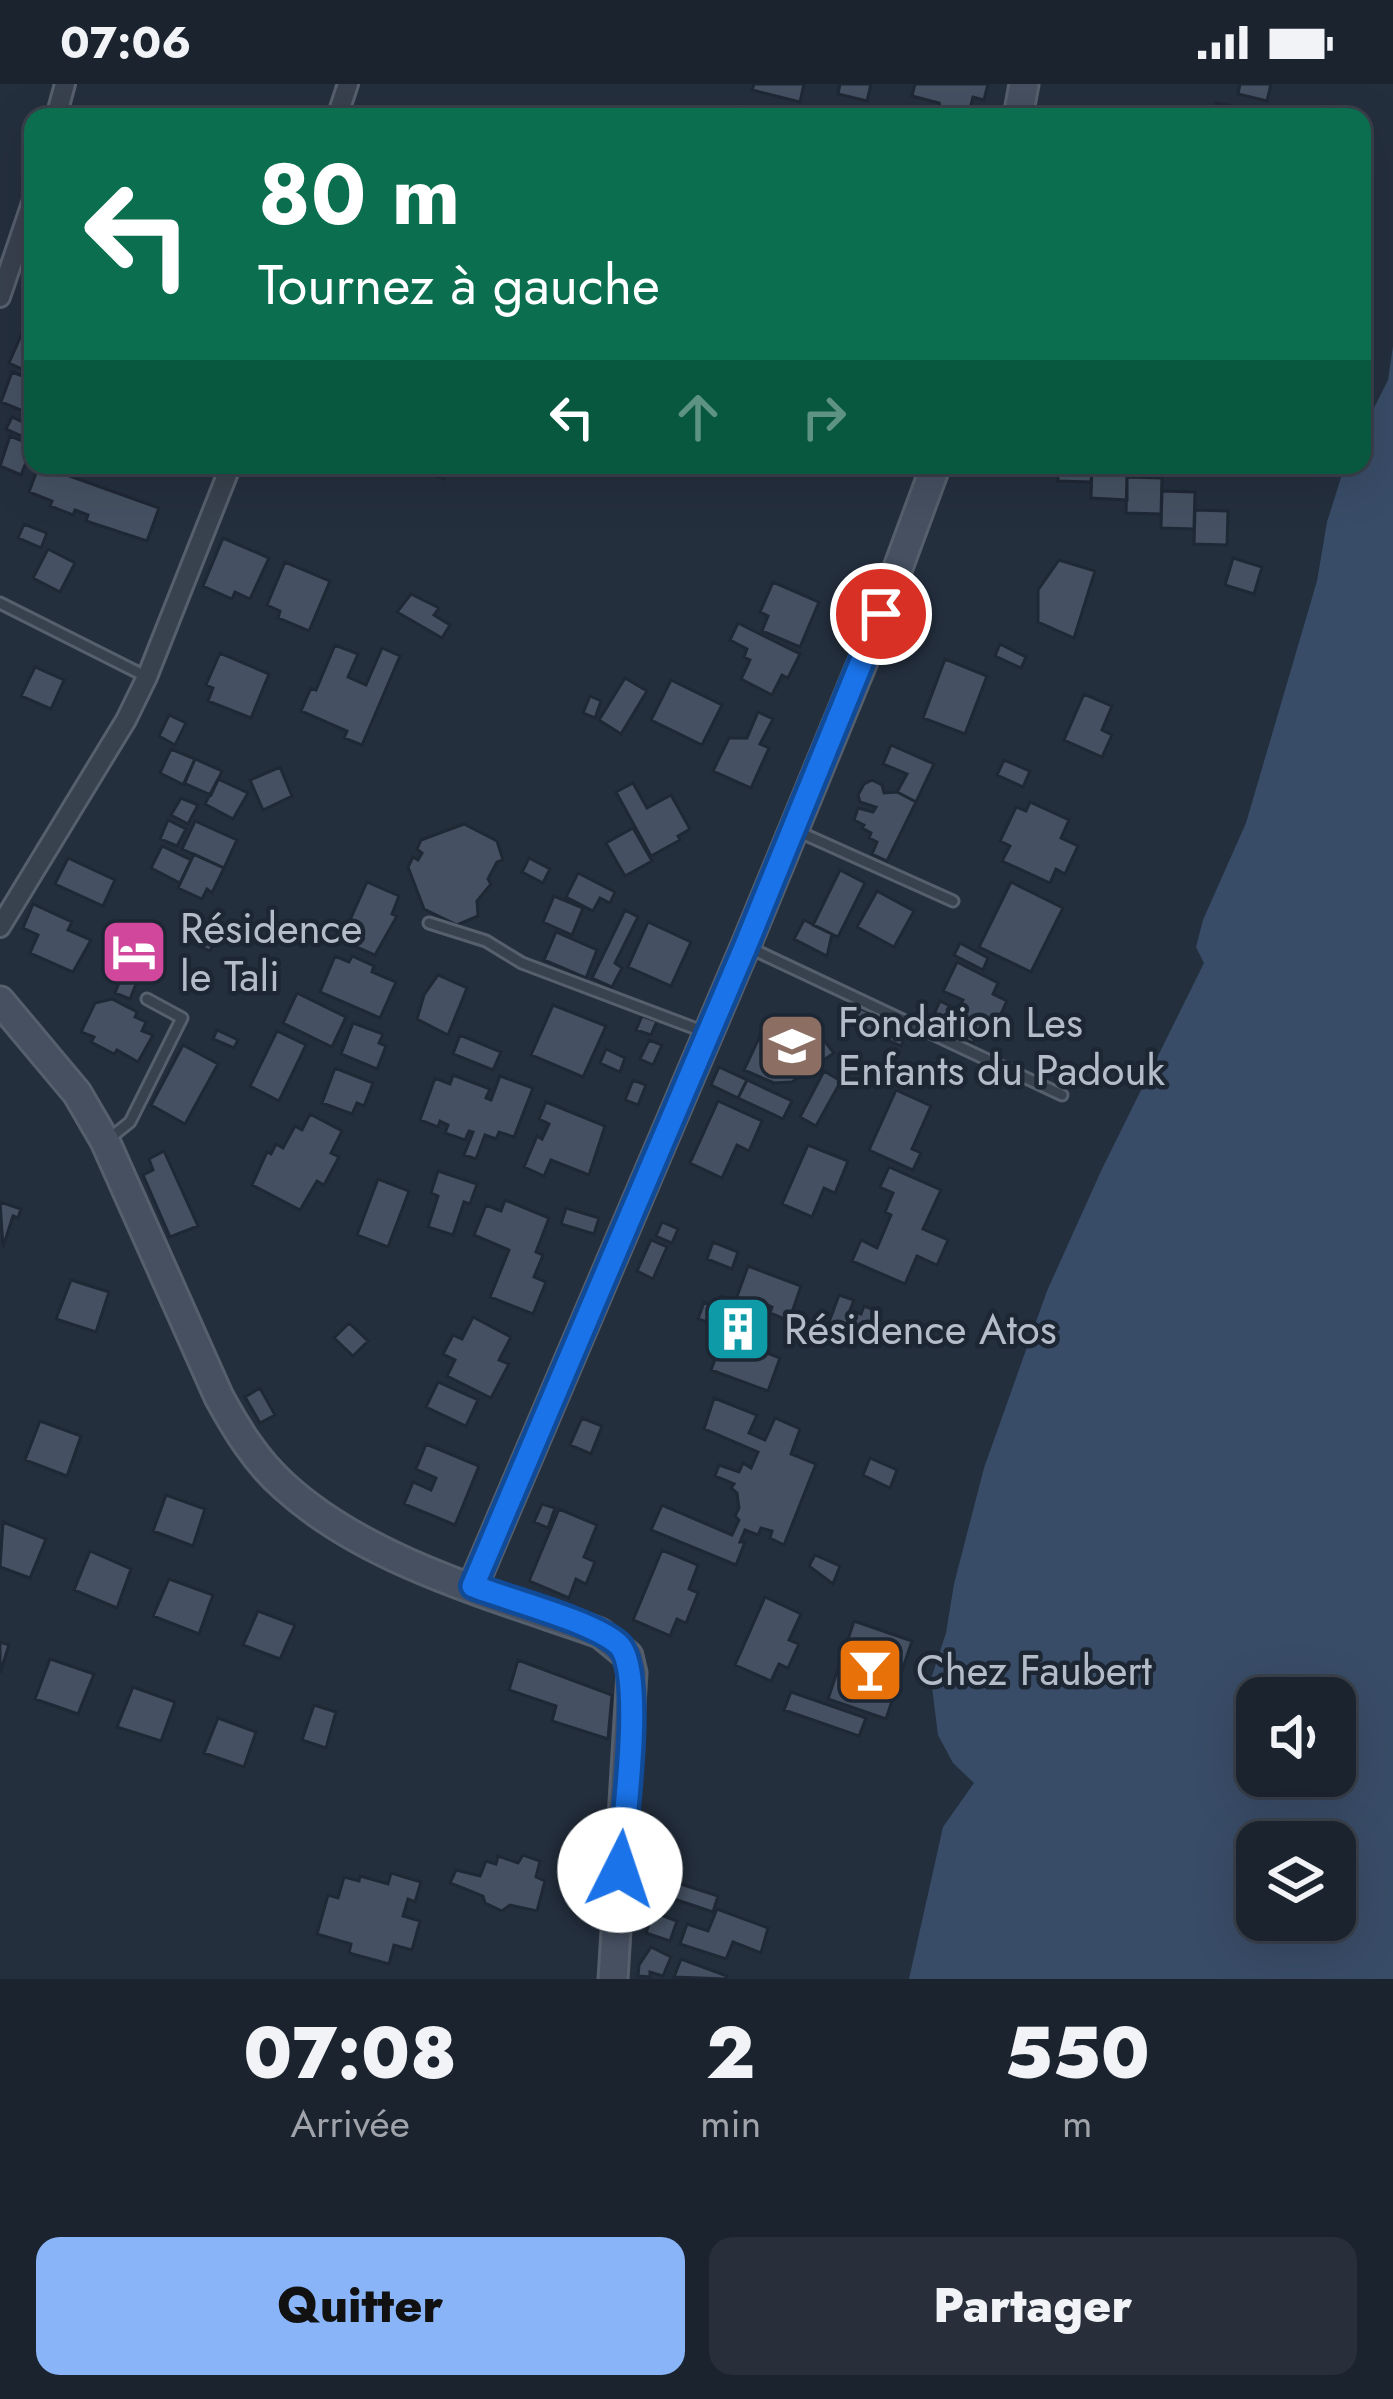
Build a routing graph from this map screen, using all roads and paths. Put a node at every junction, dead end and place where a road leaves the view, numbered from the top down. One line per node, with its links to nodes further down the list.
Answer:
1 (24, 220): 2 (street)
2 (7, 259): 3 (street)
3 (0, 297)
4 (227, 474): 7 (street)
5 (934, 474): 8 (main road)
6 (0, 603): 7 (lane)
7 (148, 677): 11 (street)
8 (792, 829): 9 (lane); 12 (main road)
9 (953, 901)
10 (429, 923): 15 (lane)
11 (0, 927)
12 (746, 945): 15 (main road); 16 (lane)
13 (147, 999): 17 (lane)
14 (0, 1001): 17 (main road)
15 (707, 1033): 18 (main road)
16 (1062, 1095)
17 (106, 1141): 18 (main road)
18 (473, 1586): 19 (main road)
19 (613, 1979)

